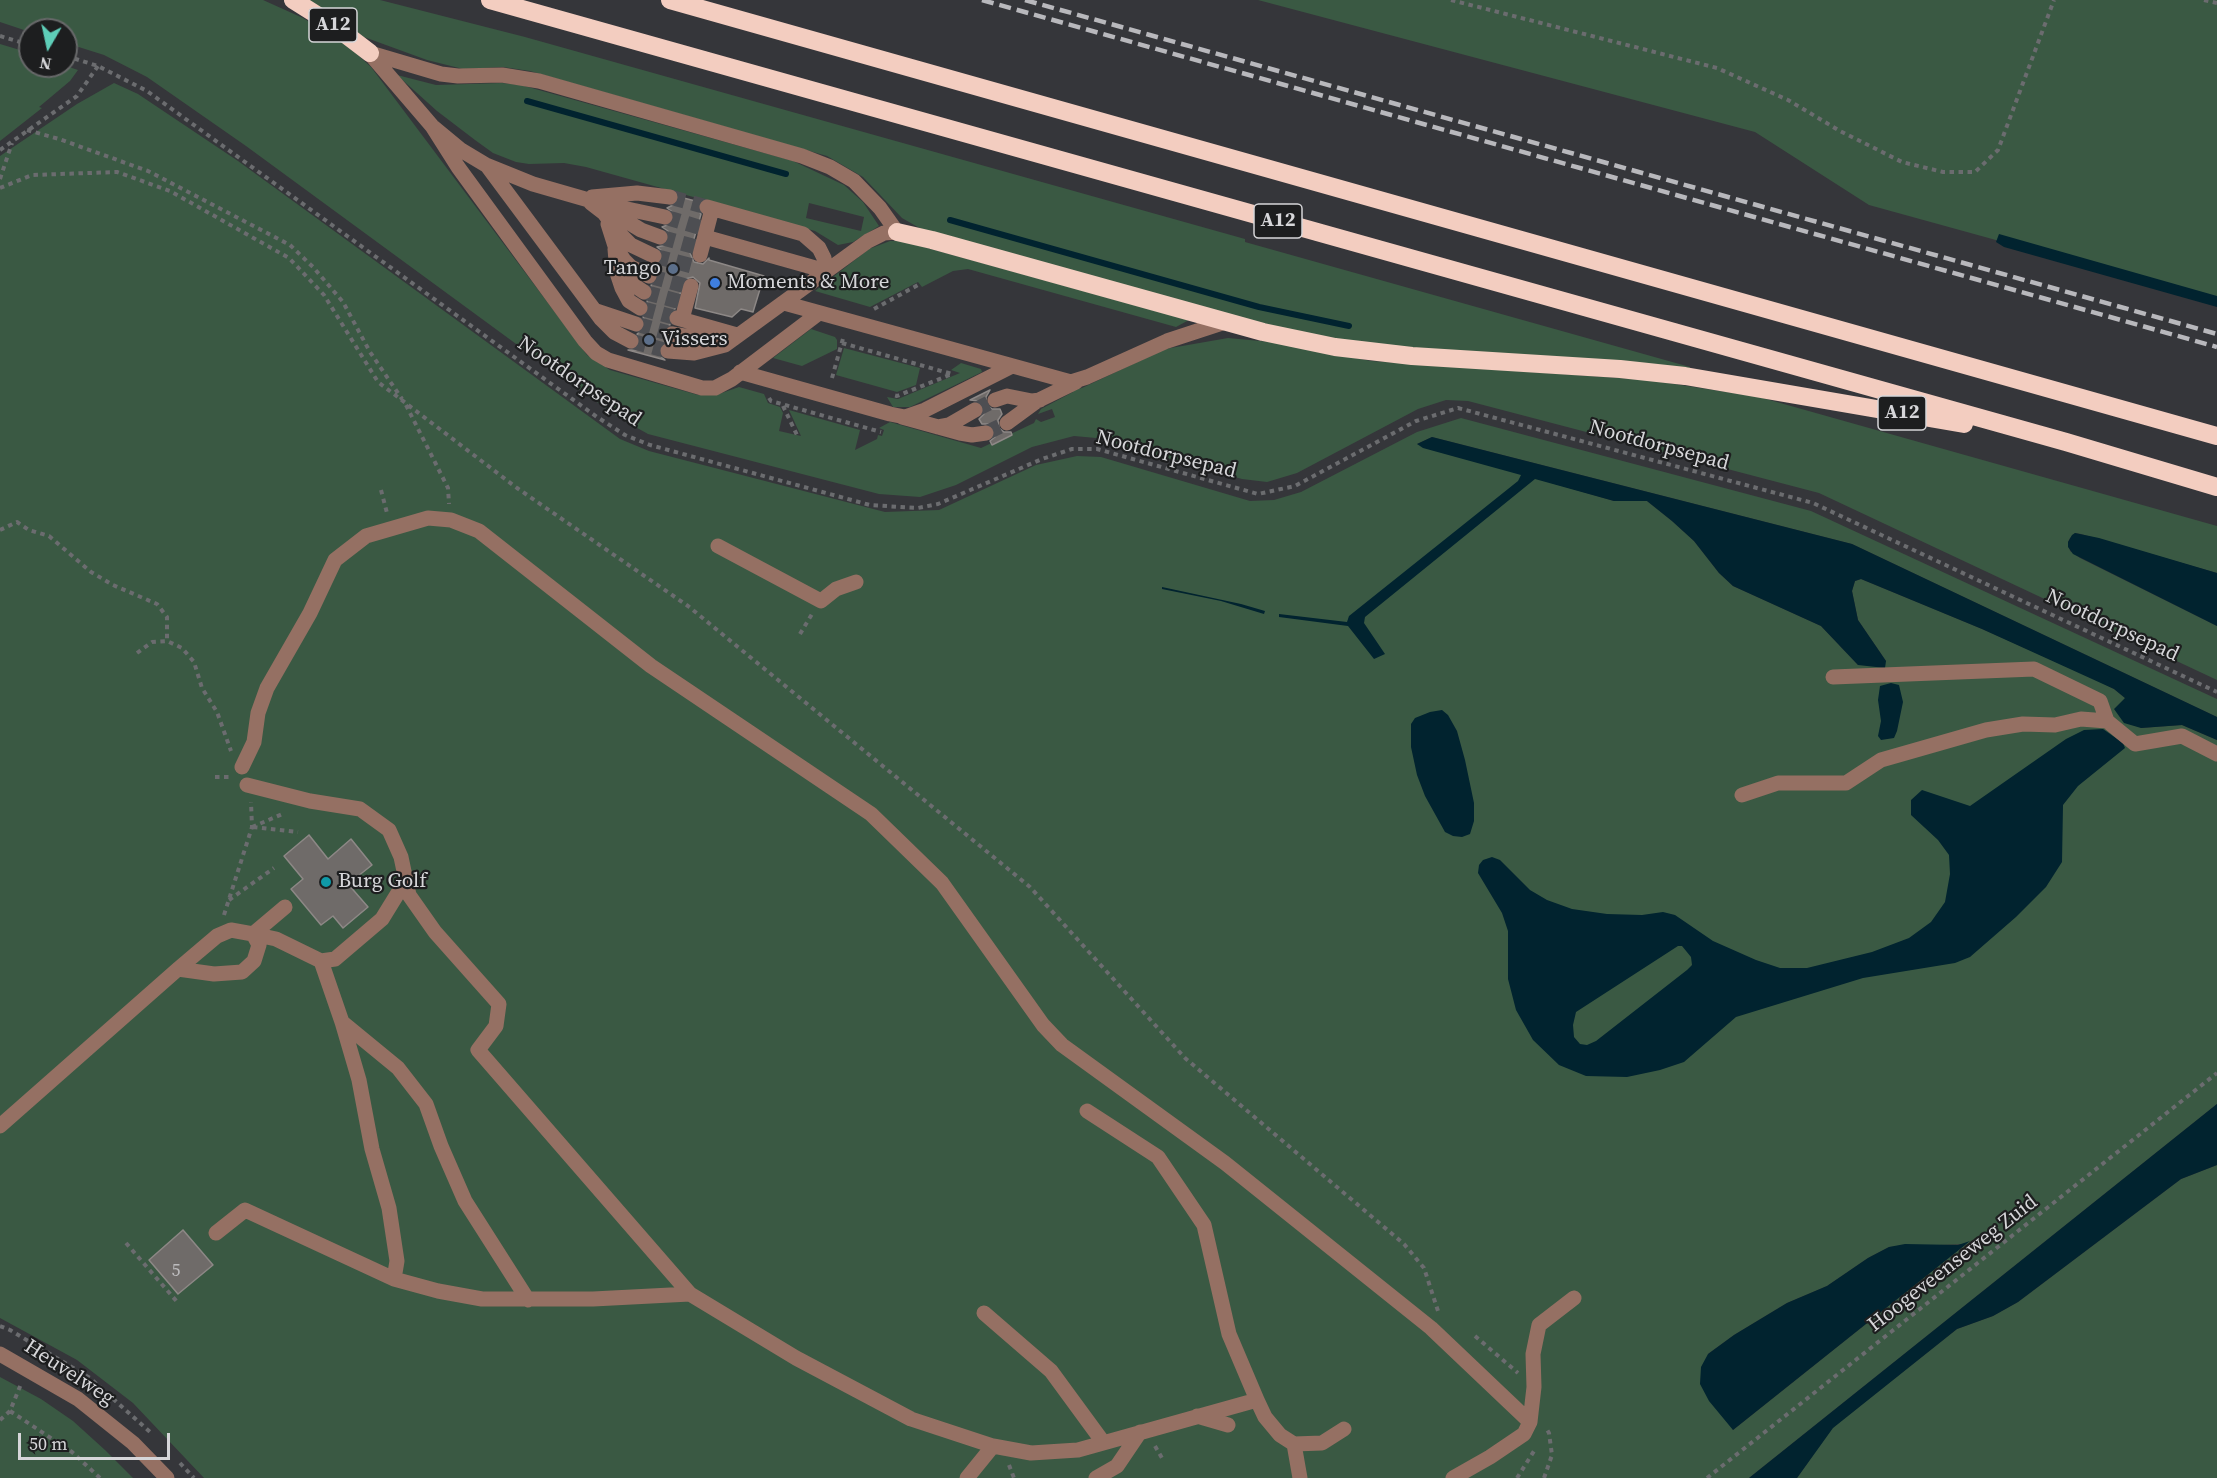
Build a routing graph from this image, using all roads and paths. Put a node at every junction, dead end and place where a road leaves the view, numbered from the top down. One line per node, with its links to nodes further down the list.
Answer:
1 (293, 0): 10 (highway, A12)
2 (490, 0): 60 (highway, A12)
3 (670, 0): 59 (highway, A12)
4 (1451, 0): 5 (path)
5 (2054, 0)
6 (2204, 0): 7 (path)
7 (2217, 3)
8 (0, 36): 9 (path)
9 (18, 41)
10 (370, 53): 13 (street, A12); 24 (street, A12)
11 (78, 60): 12 (path, Nootdorpsepad)
12 (98, 66): 14 (path); 71 (path, Nootdorpsepad)
13 (432, 126): 17 (street, A12); 44 (street, A12)
14 (27, 130): 15 (path); 51 (path)
15 (13, 141): 16 (path); 18 (path)
16 (0, 150)
17 (486, 165): 20 (street, A12); 33 (street, A12)
18 (0, 179)
19 (0, 189): 51 (path)
20 (577, 197): 21 (street, A12); 22 (street, A12); 23 (street, A12); 25 (street, A12)
21 (670, 197)
22 (604, 213): 26 (street); 27 (street, A12)
23 (665, 218)
24 (897, 232): 28 (street); 36 (highway, A12)
25 (660, 237)
26 (615, 246): 29 (street); 31 (street); 34 (street)
27 (654, 256)
28 (826, 271): 28 (street); 32 (street)
29 (649, 276)
30 (689, 287): 39 (street)
31 (644, 292)
32 (784, 303): 35 (street); 39 (street)
33 (591, 305): 37 (street, A12); 40 (street, A12)
34 (640, 308)
35 (819, 313): 43 (street); 44 (street, A12)
36 (1225, 322): 46 (street); 60 (highway, A12)
37 (636, 324)
38 (672, 334): 39 (street)
39 (740, 336): 42 (street)
40 (631, 341)
41 (842, 343): 48 (path)
42 (668, 351)
43 (1012, 366): 46 (street); 54 (street)
44 (740, 372): 54 (street)
45 (822, 375): 47 (path)
46 (1087, 377): 50 (street)
47 (843, 381)
48 (886, 393)
49 (995, 400): 50 (street)
50 (1040, 400): 55 (street)
51 (406, 404): 63 (path); 100 (path)
52 (783, 405): 58 (path)
53 (975, 410): 56 (street)
54 (890, 414): 56 (street)
55 (1006, 423)
56 (930, 425): 57 (street)
57 (986, 433)
58 (797, 435)
59 (2217, 436)
60 (2066, 442): 61 (highway, A12)
61 (2217, 487)
62 (381, 490): 64 (path)
63 (451, 520): 64 (street); 111 (street)
64 (391, 528): 74 (street)
65 (0, 530): 68 (path)
66 (718, 546): 67 (street)
67 (856, 582)
68 (167, 641): 69 (path); 74 (path)
69 (137, 653)
70 (1833, 677): 72 (street)
71 (2217, 692)
72 (2107, 721): 73 (street); 76 (street)
73 (2217, 754)
74 (242, 767)
75 (247, 785): 77 (street); 78 (path)
76 (1742, 795)
77 (310, 801): 78 (path); 81 (street)
78 (252, 827): 79 (path); 82 (path)
79 (298, 832)
80 (274, 868): 82 (path)
81 (406, 880): 86 (street); 95 (street)
82 (229, 900): 85 (path)
83 (285, 907): 84 (street)
84 (253, 934): 85 (street); 86 (street); 87 (street)
85 (217, 936): 87 (street)
86 (321, 961): 88 (street)
87 (178, 969): 91 (street)
88 (342, 1022): 94 (street); 97 (street)
89 (2217, 1073): 125 (path, Hoogeveenseweg Zuid)
90 (1087, 1111): 105 (street)
91 (0, 1126)
92 (216, 1233): 94 (street)
93 (126, 1243): 98 (path)
94 (394, 1279): 97 (street)
95 (690, 1294): 97 (street); 116 (street)
96 (1574, 1298): 104 (street)
97 (528, 1300)
98 (179, 1305)
99 (984, 1313): 114 (street)
100 (1440, 1318)
101 (1475, 1336): 104 (path)
102 (0, 1354): 103 (street, Heuvelweg)
103 (27, 1370): 107 (path); 118 (street, Heuvelweg)
104 (1534, 1387): 106 (street)
105 (1257, 1400): 108 (street); 115 (street)
106 (1532, 1404): 111 (street); 124 (path)
107 (10, 1411): 109 (path); 117 (path)
108 (1197, 1416): 110 (street); 113 (street)
109 (0, 1420)
110 (1228, 1425)
111 (1527, 1428): 122 (street); 123 (path)
112 (1344, 1429): 115 (street)
113 (1140, 1432): 114 (street); 120 (street)
114 (1103, 1442): 116 (street)
115 (1293, 1444): 121 (street)
116 (993, 1446): 119 (street)
117 (100, 1478)
118 (167, 1478)
119 (967, 1478)
120 (1096, 1478)
121 (1302, 1478)
122 (1453, 1478)
123 (1517, 1478)
124 (1544, 1478)
125 (1707, 1478)

